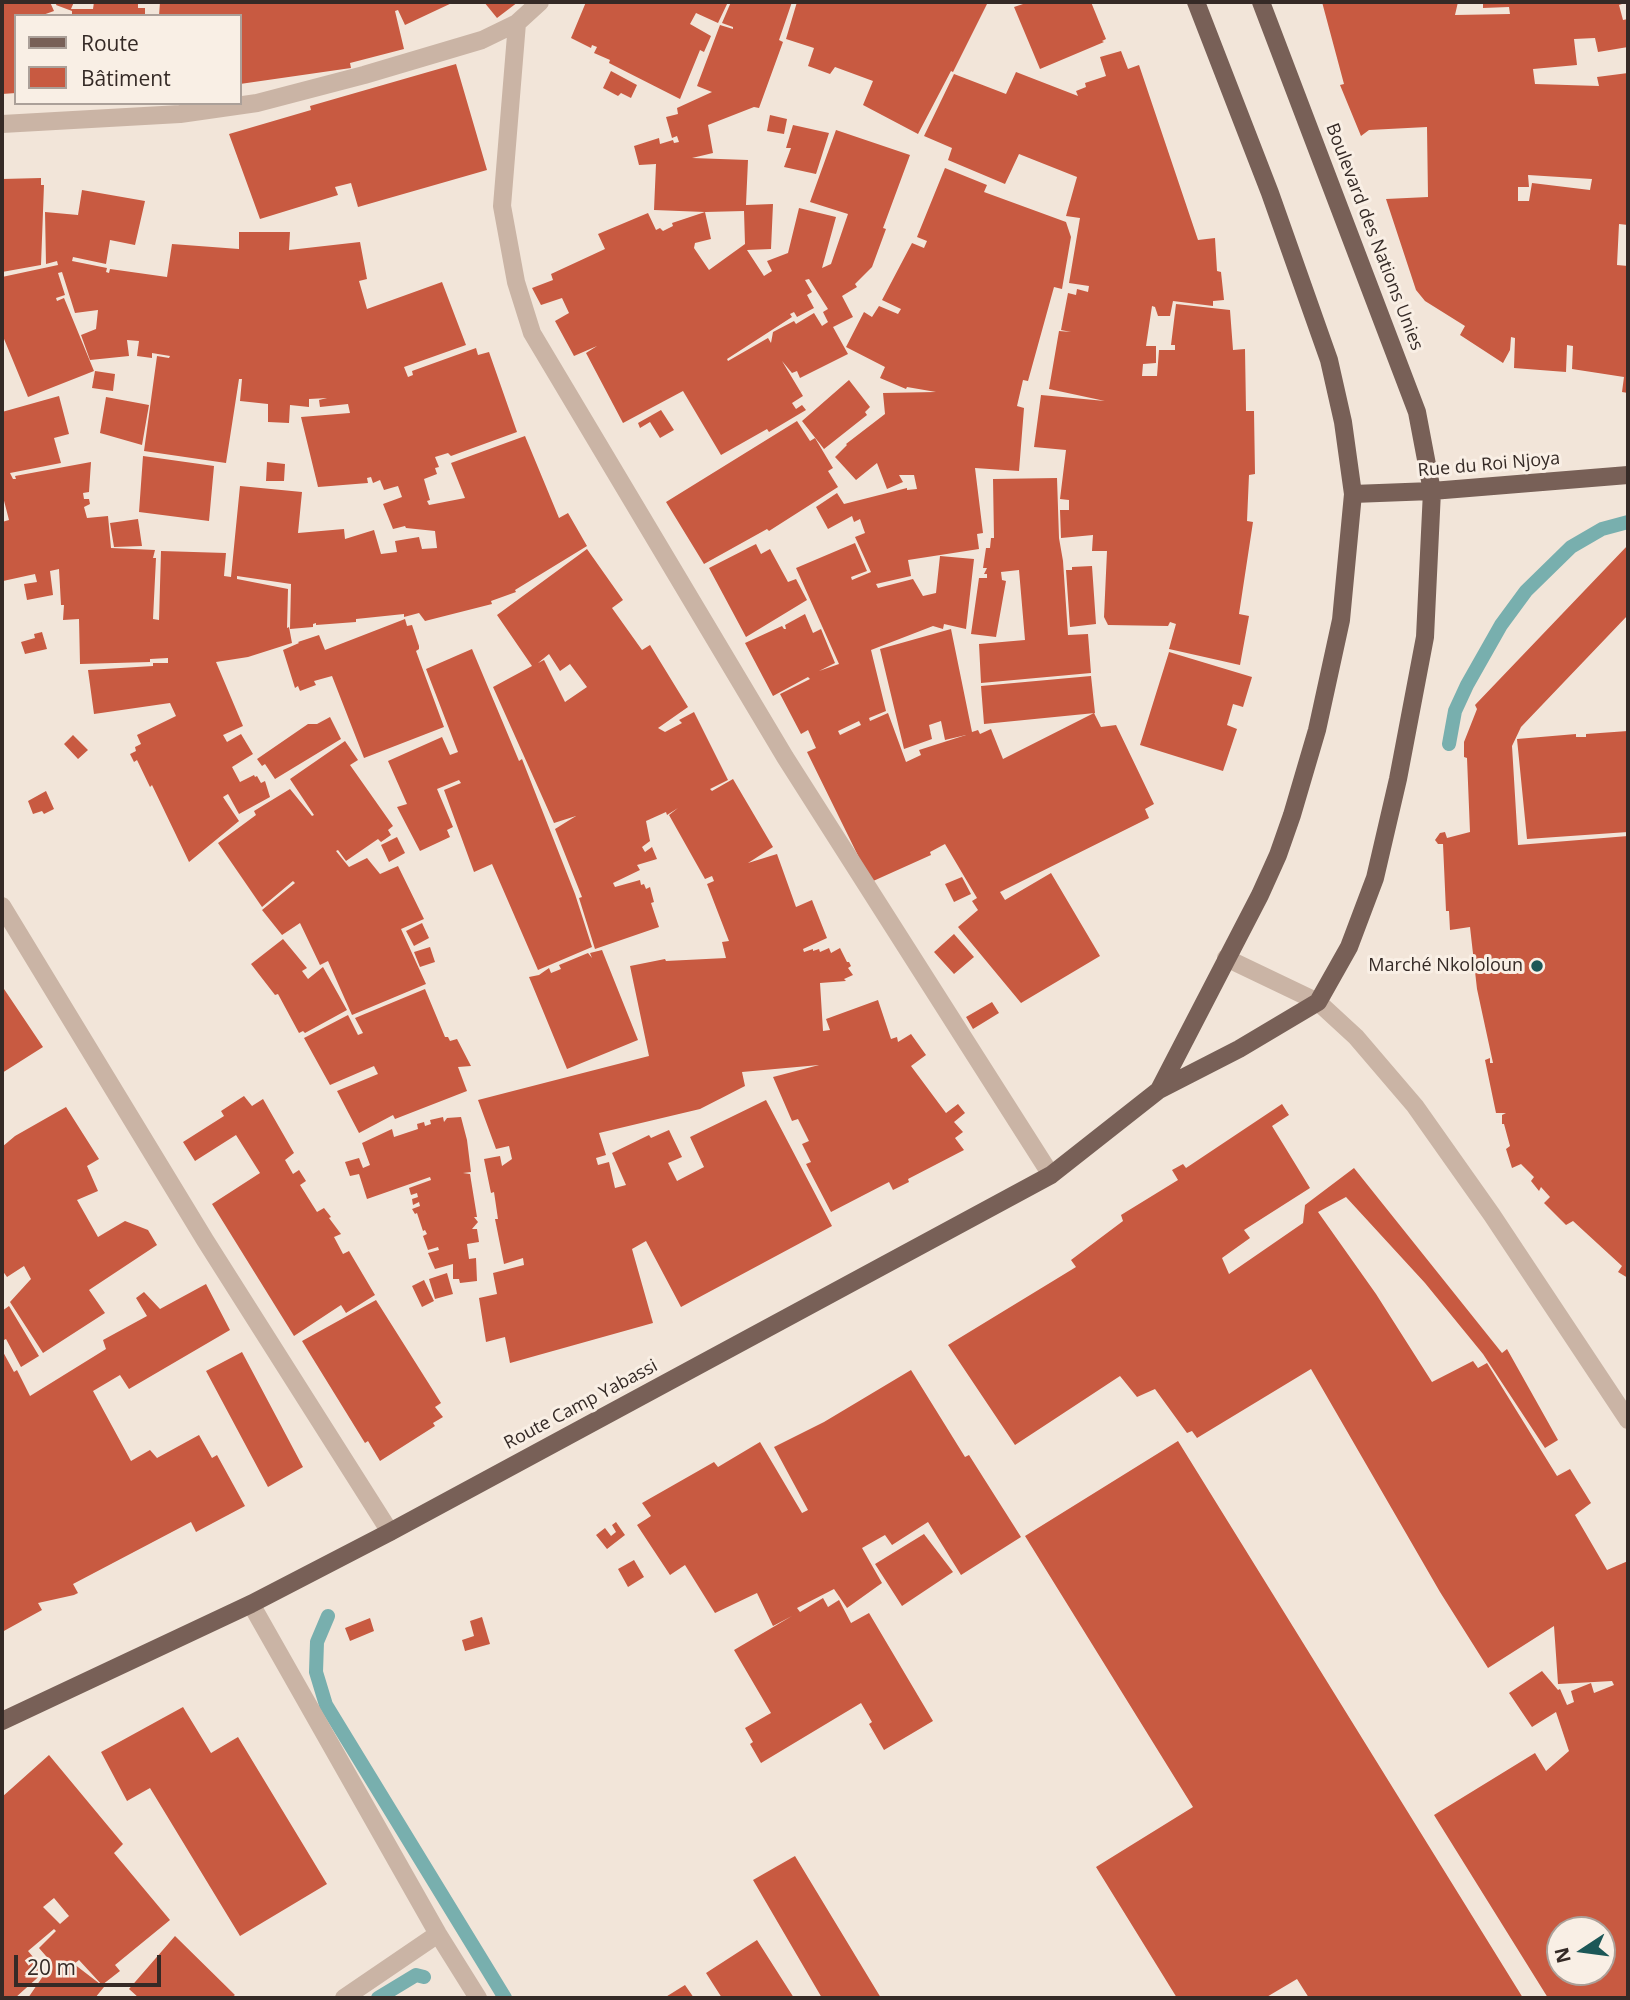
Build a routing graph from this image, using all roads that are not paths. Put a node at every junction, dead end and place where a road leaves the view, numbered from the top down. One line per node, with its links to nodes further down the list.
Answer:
1 (540, 2): 4 (street)
2 (1196, 2): 8 (main road)
3 (1261, 2): 7 (main road, Boulevard des Nations Unies)
4 (517, 23): 5 (street); 13 (street)
5 (2, 124)
6 (1628, 475): 7 (main road, Rue du Roi Njoya)
7 (1432, 491): 8 (main road, Rue du Roi Njoya); 11 (main road, Boulevard des Nations Unies)
8 (1353, 494): 10 (main road)
9 (2, 906): 15 (street)
10 (1226, 958): 11 (street); 12 (main road)
11 (1318, 1002): 12 (main road); 14 (street)
12 (1159, 1090): 13 (main road, Route Camp Yabassi)
13 (1051, 1175): 15 (main road, Route Camp Yabassi)
14 (1628, 1420)
15 (390, 1532): 16 (main road, Route Camp Yabassi)
16 (251, 1604): 17 (main road, Route Camp Yabassi); 18 (street)
17 (2, 1721)
18 (438, 1934): 19 (street); 20 (street)
19 (344, 1998)
20 (478, 1998)

